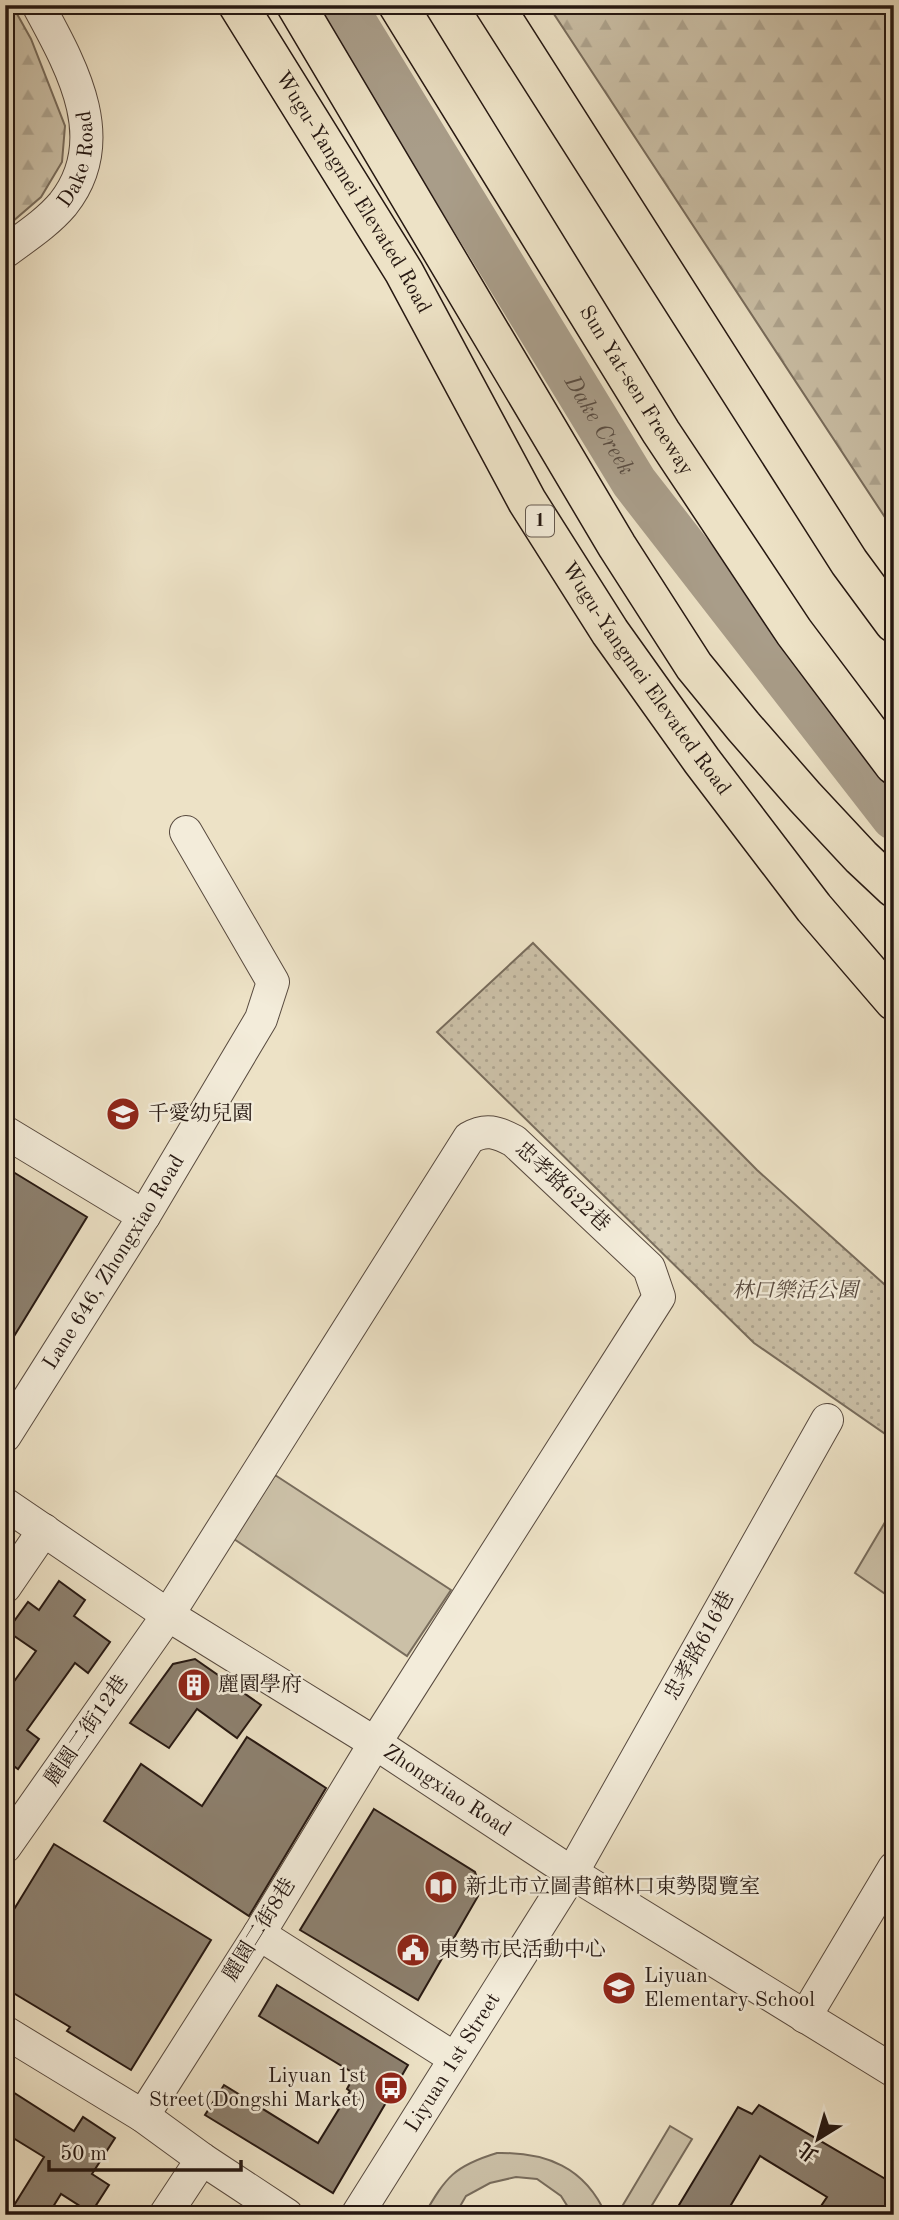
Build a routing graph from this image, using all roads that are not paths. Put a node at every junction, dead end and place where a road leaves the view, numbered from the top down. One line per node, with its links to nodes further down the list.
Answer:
1 (38, 5): 6 (street, Dake Road)
2 (238, 5): 11 (highway, Wugu-Yangmei Elevated Road / 1)
3 (296, 5): 10 (highway)
4 (398, 5): 8 (highway, Sun Yat-sen Freeway)
5 (494, 5): 7 (highway)
6 (5, 252)
7 (894, 623)
8 (894, 765)
9 (186, 832): 13 (street, Lane 646, Zhongxiao Road)
10 (894, 888)
11 (894, 1001)
12 (5, 1132): 13 (street)
13 (144, 1216): 15 (street, Lane 646, Zhongxiao Road)
14 (827, 1420): 23 (street, 忠孝路616巷)
15 (5, 1436)
16 (5, 1504): 17 (street, Zhongxiao Road)
17 (44, 1530): 18 (street); 19 (street, Zhongxiao Road)
18 (5, 1587)
19 (168, 1615): 20 (street, Zhongxiao Road); 20 (street, 忠孝路622巷); 21 (street, 麗園二街12巷)
20 (375, 1743): 23 (street, Zhongxiao Road); 24 (street, 麗園二街8巷)
21 (5, 1847)
22 (894, 1868): 25 (street)
23 (572, 1873): 25 (street, Zhongxiao Road); 27 (street, Liyuan 1st Street)
24 (259, 1934): 27 (street); 29 (street, 麗園二街8巷)
25 (804, 2017): 28 (street, Zhongxiao Road)
26 (5, 2032): 29 (street)
27 (454, 2059): 33 (street, Liyuan 1st Street)
28 (894, 2071)
29 (143, 2116): 30 (street)
30 (202, 2159): 31 (street); 32 (street)
31 (165, 2215)
32 (287, 2215)
33 (357, 2215)

